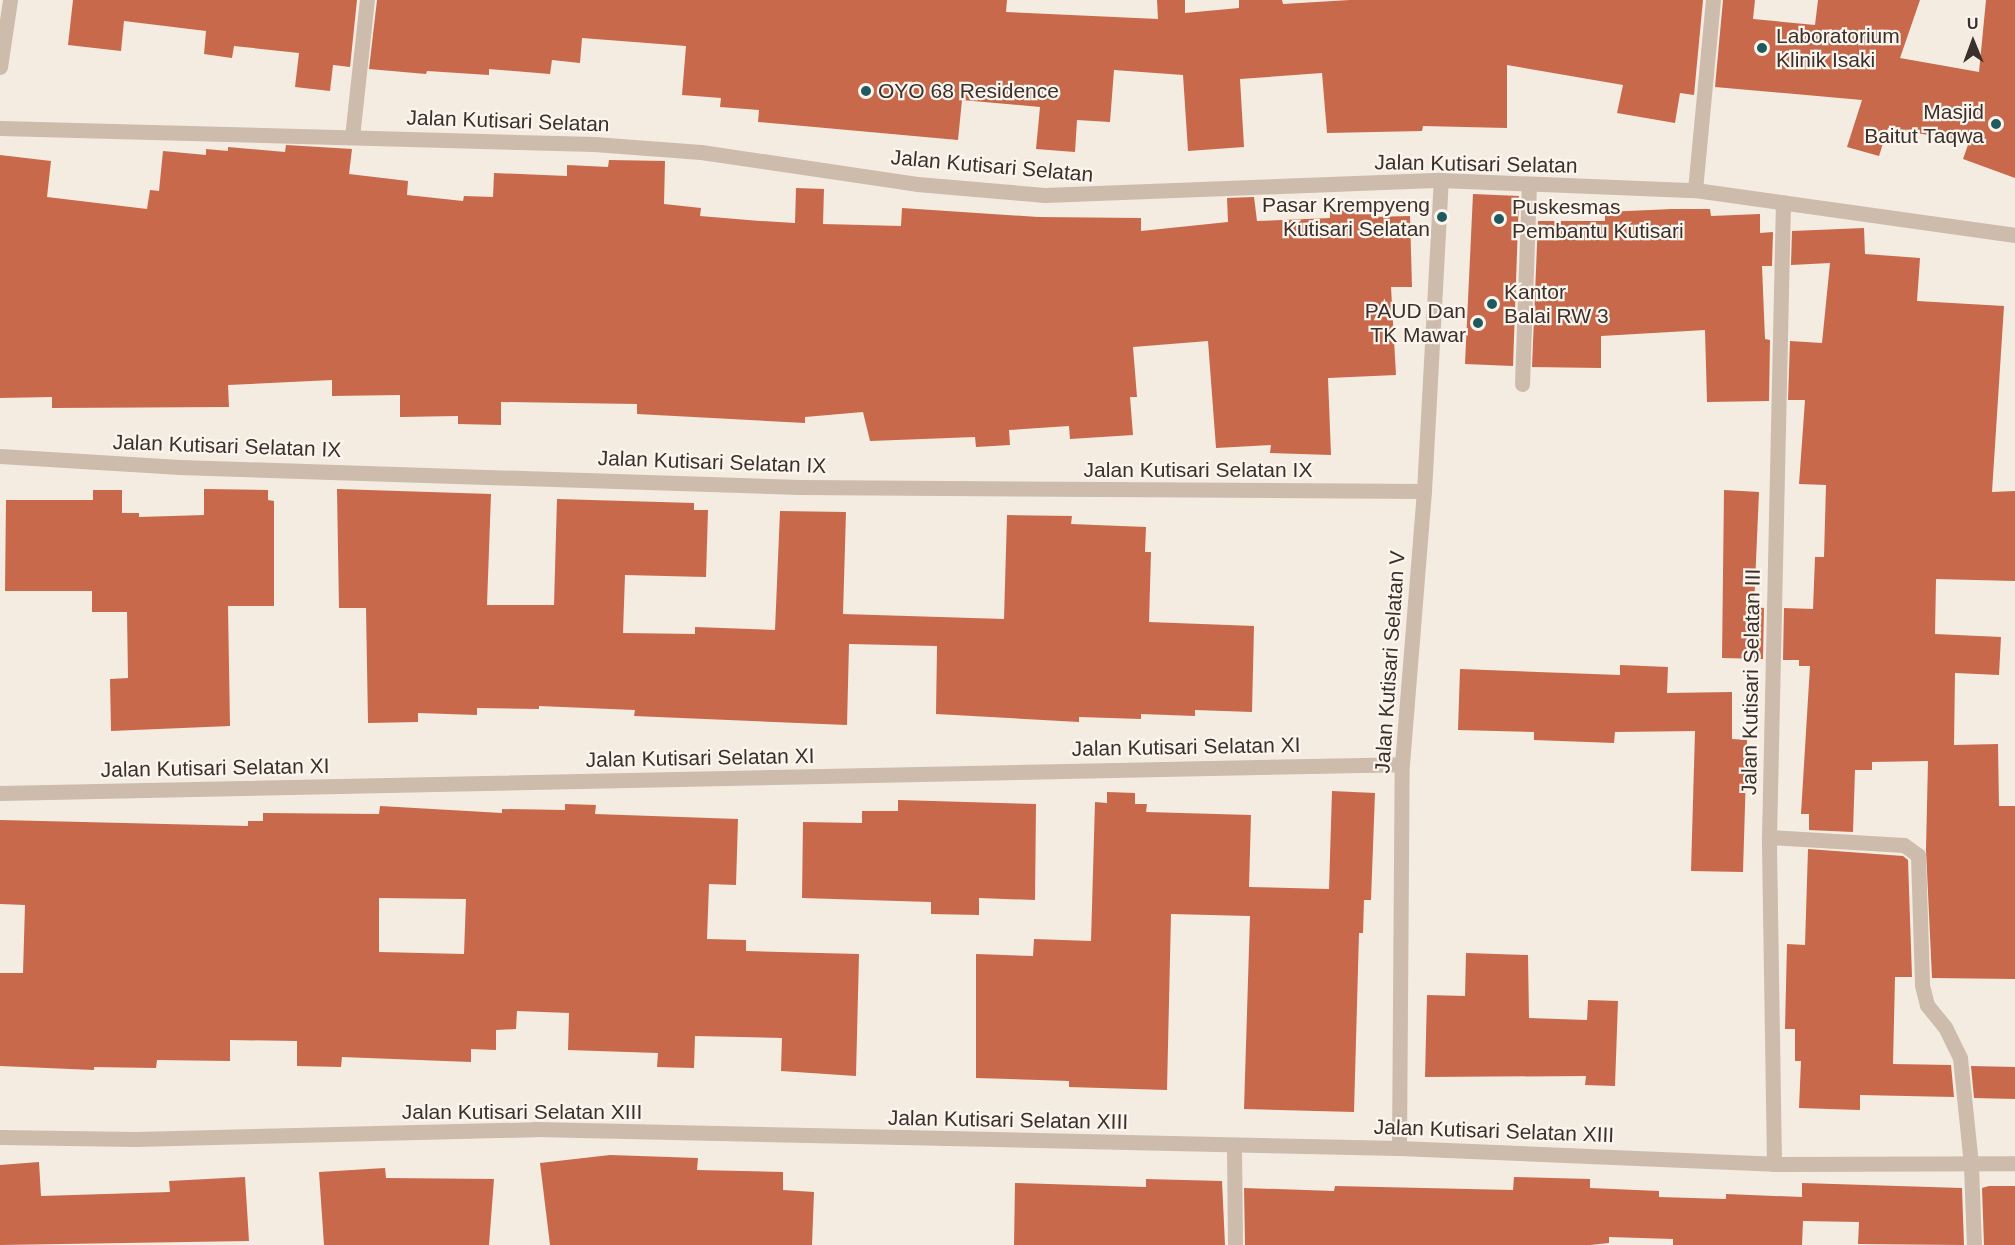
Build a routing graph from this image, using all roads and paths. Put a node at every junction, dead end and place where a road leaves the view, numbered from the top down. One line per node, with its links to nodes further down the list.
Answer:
1 (10, 0): 4 (street)
2 (367, 0): 6 (street)
3 (1713, 0): 9 (street)
4 (0, 67)
5 (0, 128): 6 (street, Jalan Kutisari Selatan)
6 (352, 137): 7 (street, Jalan Kutisari Selatan)
7 (1441, 180): 8 (street, Jalan Kutisari Selatan); 14 (street, Jalan Kutisari Selatan V)
8 (1529, 184): 9 (street, Jalan Kutisari Selatan); 12 (street)
9 (1695, 190): 10 (street, Jalan Kutisari Selatan)
10 (1783, 202): 11 (street, Jalan Kutisari Selatan); 17 (street, Jalan Kutisari Selatan III)
11 (2015, 235)
12 (1522, 384)
13 (0, 456): 14 (street, Jalan Kutisari Selatan IX)
14 (1424, 491): 15 (street, Jalan Kutisari Selatan V)
15 (1402, 764): 16 (street, Jalan Kutisari Selatan XI); 20 (street, Jalan Kutisari Selatan V)
16 (0, 793)
17 (1769, 837): 22 (street, Jalan Kutisari Selatan III); 23 (street)
18 (0, 1137): 19 (street, Jalan Kutisari Selatan XIII)
19 (1234, 1147): 20 (street, Jalan Kutisari Selatan XIII); 24 (street)
20 (1399, 1148): 22 (street, Jalan Kutisari Selatan XIII)
21 (2015, 1163): 23 (street, Jalan Kutisari Selatan XIII)
22 (1774, 1164): 23 (street, Jalan Kutisari Selatan XIII)
23 (1971, 1165): 25 (street)
24 (1235, 1245)
25 (1974, 1245)

